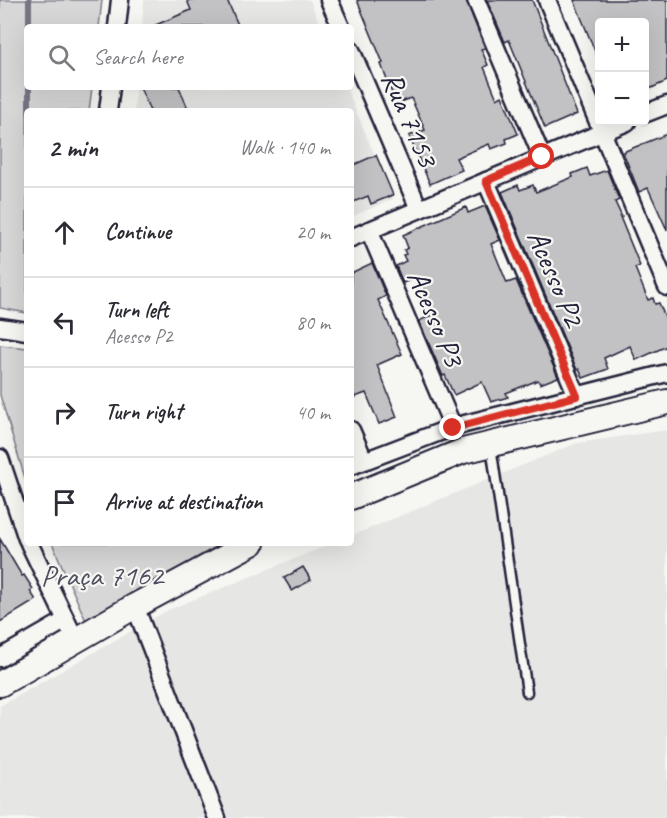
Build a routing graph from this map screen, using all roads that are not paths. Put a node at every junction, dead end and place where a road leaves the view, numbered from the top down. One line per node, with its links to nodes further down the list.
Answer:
1 (120, 0): 5 (street)
2 (329, 0): 6 (street)
3 (476, 0): 14 (street)
4 (547, 0): 13 (street)
5 (117, 24)
6 (340, 24)
7 (354, 57): 16 (street, Rua 7153)
8 (111, 90): 10 (street)
9 (667, 105): 11 (street)
10 (108, 108)
11 (649, 112)
12 (617, 126): 13 (street)
13 (602, 132): 14 (street); 19 (street)
14 (542, 157): 15 (street)
15 (486, 181): 16 (street); 23 (street, Acesso P2)
16 (419, 209): 17 (street)
17 (369, 230): 18 (street); 25 (street, Acesso P3)
18 (354, 237)
19 (667, 287)
20 (0, 327): 21 (street)
21 (24, 331)
22 (667, 373): 23 (street)
23 (577, 396): 25 (street)
24 (667, 402): 26 (main road)
25 (453, 428): 29 (street)
26 (491, 444): 30 (main road); 38 (lane)
27 (354, 446): 29 (street)
28 (0, 458): 31 (street)
29 (357, 463)
30 (354, 497)
31 (24, 529)
32 (30, 546): 35 (street)
33 (245, 546): 34 (main road)
34 (135, 606): 35 (main road); 39 (street)
35 (71, 630): 36 (street); 37 (main road)
36 (0, 658)
37 (0, 684)
38 (527, 692)
39 (217, 818)

